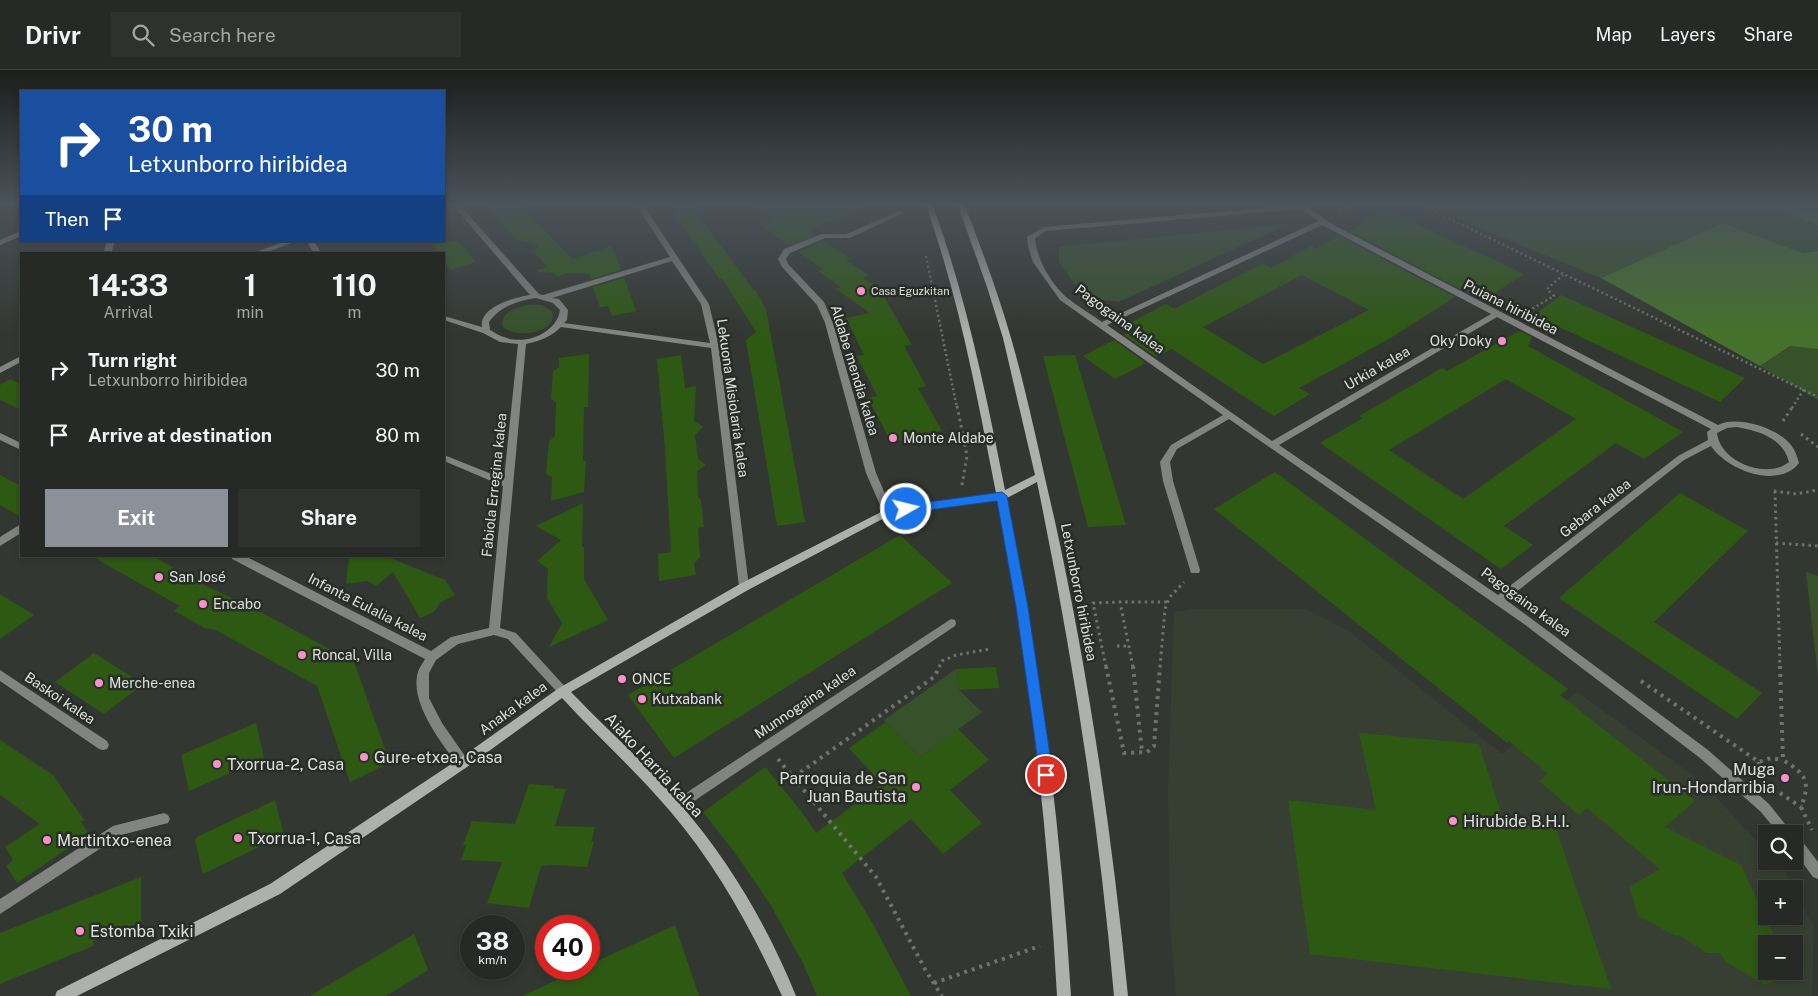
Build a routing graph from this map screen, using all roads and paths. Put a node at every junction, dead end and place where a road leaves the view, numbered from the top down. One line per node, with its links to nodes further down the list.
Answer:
1 (492, 246): 13 (street)
2 (667, 246): 11 (street, Lekuona Misiolaria kalea)
3 (799, 246): 42 (street, Aldabe mendia kalea)
4 (942, 246): 40 (main road)
5 (977, 246): 37 (main road, Letxunborro hiribidea)
6 (1031, 246): 19 (street, Pagogaina kalea)
7 (1271, 246): 19 (street)
8 (1368, 246): 16 (street, Puiana hiribidea)
9 (1505, 246): 12 (path)
10 (925, 250): 41 (path)
11 (674, 258): 14 (street); 22 (street, Lekuona Misiolaria kalea)
12 (1564, 275): 15 (path); 25 (path)
13 (536, 296): 14 (street); 20 (street)
14 (546, 297): 18 (street)
15 (1525, 313)
16 (1496, 314): 29 (street, Puiana hiribidea); 33 (street, Urkia kalea)
17 (445, 318): 20 (street)
18 (561, 325): 21 (street); 22 (street)
19 (1102, 326): 27 (street, Pagogaina kalea)
20 (486, 331): 21 (street)
21 (522, 342): 38 (street, Fabiola Erregina kalea)
22 (715, 346): 49 (street, Lekuona Misiolaria kalea)
23 (20, 360): 24 (street)
24 (0, 370)
25 (1804, 389): 26 (path); 28 (path)
26 (1818, 397)
27 (1230, 415): 33 (street, Pagogaina kalea); 48 (street)
28 (1787, 426)
29 (1716, 428): 32 (street); 32 (street)
30 (1797, 431): 35 (path)
31 (0, 436): 34 (street)
32 (1712, 442): 50 (street, Gebara kalea)
33 (1272, 445): 50 (street, Pagogaina kalea)
34 (20, 446)
35 (1818, 447)
36 (445, 458): 38 (street)
37 (1040, 476): 40 (main road); 85 (main road, Letxunborro hiribidea)
38 (508, 484): 54 (street, Fabiola Erregina kalea)
39 (1774, 491): 45 (path)
40 (1002, 496): 41 (main road, Anaka kalea); 84 (main road)
41 (960, 501): 42 (main road, Anaka kalea)
42 (888, 512): 49 (main road, Anaka kalea)
43 (20, 529): 44 (street)
44 (0, 542)
45 (1776, 543): 46 (path); 65 (path)
46 (1818, 546)
47 (238, 557): 58 (street, Infanta Eulalia kalea)
48 (1195, 570): 52 (path)
49 (744, 587): 61 (main road, Anaka kalea)
50 (1499, 600): 74 (street, Pagogaina kalea)
51 (1120, 602): 52 (path); 56 (path); 64 (path)
52 (1168, 602): 64 (path)
53 (952, 622): 63 (street, Munnogaina kalea)
54 (494, 631): 58 (street, Infanta Eulalia kalea); 61 (street)
55 (1117, 646): 56 (path)
56 (1130, 646): 64 (path)
57 (990, 649): 68 (path)
58 (432, 656): 67 (street, Infanta Eulalia kalea)
59 (0, 676): 62 (street, Baskoi kalea)
60 (1636, 678): 66 (path)
61 (563, 691): 67 (main road, Anaka kalea); 72 (main road, Aiako Harria kalea)
62 (103, 745)
63 (766, 746): 68 (path); 72 (street, Munnogaina kalea)
64 (1142, 752)
65 (1783, 760): 66 (path); 71 (path)
66 (1759, 762): 69 (path)
67 (463, 763): 81 (main road, Anaka kalea)
68 (794, 777): 80 (path)
69 (1767, 783)
70 (1777, 792): 71 (path)
71 (1801, 807): 75 (path)
72 (676, 808): 82 (main road, Aiako Harria kalea)
73 (164, 818): 78 (street)
74 (1779, 825)
75 (1814, 833)
76 (1803, 853): 77 (street)
77 (1818, 873)
78 (0, 907)
79 (1042, 945): 80 (path)
80 (934, 983): 83 (path)
81 (62, 996)
82 (789, 996)
83 (942, 996)
84 (1064, 996)
85 (1121, 996)

